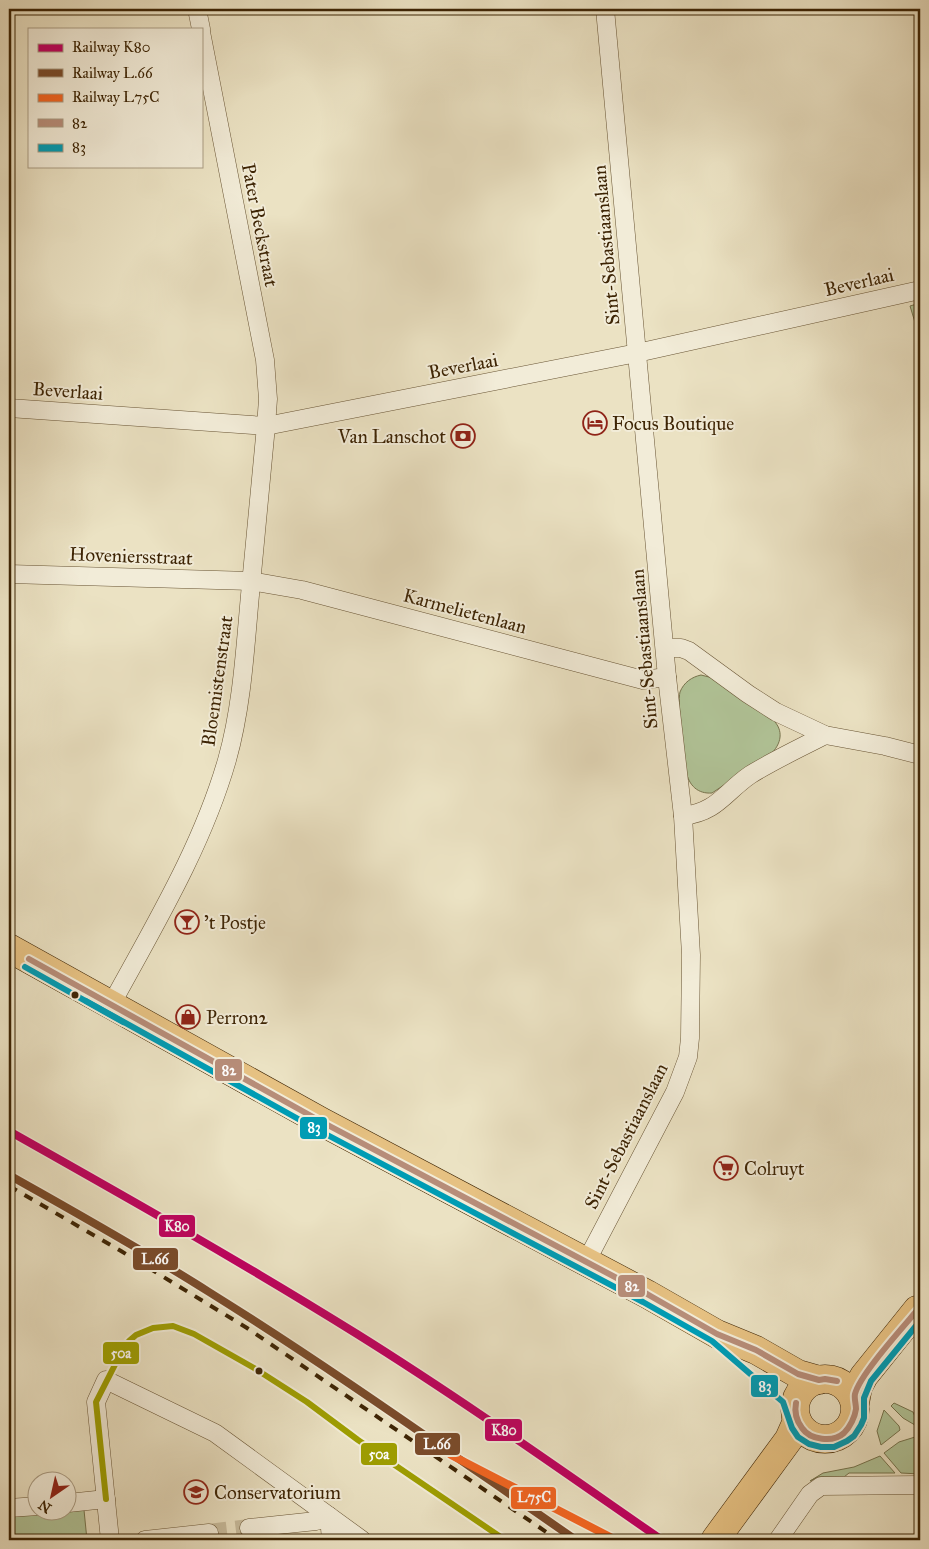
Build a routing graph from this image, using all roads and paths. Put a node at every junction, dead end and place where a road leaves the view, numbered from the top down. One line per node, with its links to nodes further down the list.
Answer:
1 (197, 9): 3 (street, Pater Beckstraat)
2 (605, 9): 6 (street, Sint-Sebastiaanslaan)
3 (201, 28)
4 (202, 35): 8 (street, Pater Beckstraat)
5 (920, 290): 6 (street, Beverlaai)
6 (637, 353): 8 (street, Beverlaai); 11 (street, Sint-Sebastiaanslaan)
7 (9, 408): 8 (street, Beverlaai)
8 (266, 426): 10 (street, Bloemistenstraat)
9 (9, 574): 10 (street, Hoveniersstraat)
10 (251, 581): 12 (street, Karmelietenlaan); 17 (street, Bloemistenstraat)
11 (665, 648): 12 (street, Sint-Sebastiaanslaan); 13 (street)
12 (667, 677): 15 (street, Sint-Sebastiaanslaan)
13 (824, 735): 14 (street); 15 (street)
14 (920, 755)
15 (683, 816): 18 (street, Sint-Sebastiaanslaan)
16 (9, 948): 17 (main road)
17 (111, 1005): 18 (main road)
18 (586, 1262): 20 (main road)
19 (919, 1309): 21 (main road); 22 (main road)
20 (717, 1334): 21 (main road); 23 (main road)
21 (828, 1380): 22 (main road); 23 (main road)
22 (855, 1403): 24 (main road)
23 (797, 1412): 24 (main road); 37 (main road)
24 (820, 1439): 38 (main road)
25 (920, 1485): 39 (street)
26 (106, 1499): 27 (street); 30 (street); 33 (street)
27 (78, 1502)
28 (28, 1507): 29 (street)
29 (9, 1508)
30 (329, 1516): 31 (street); 35 (street); 36 (street)
31 (250, 1528)
32 (209, 1533): 34 (street)
33 (110, 1540)
34 (145, 1540)
35 (330, 1540)
36 (362, 1540)
37 (715, 1540)
38 (728, 1540)
39 (778, 1540)

